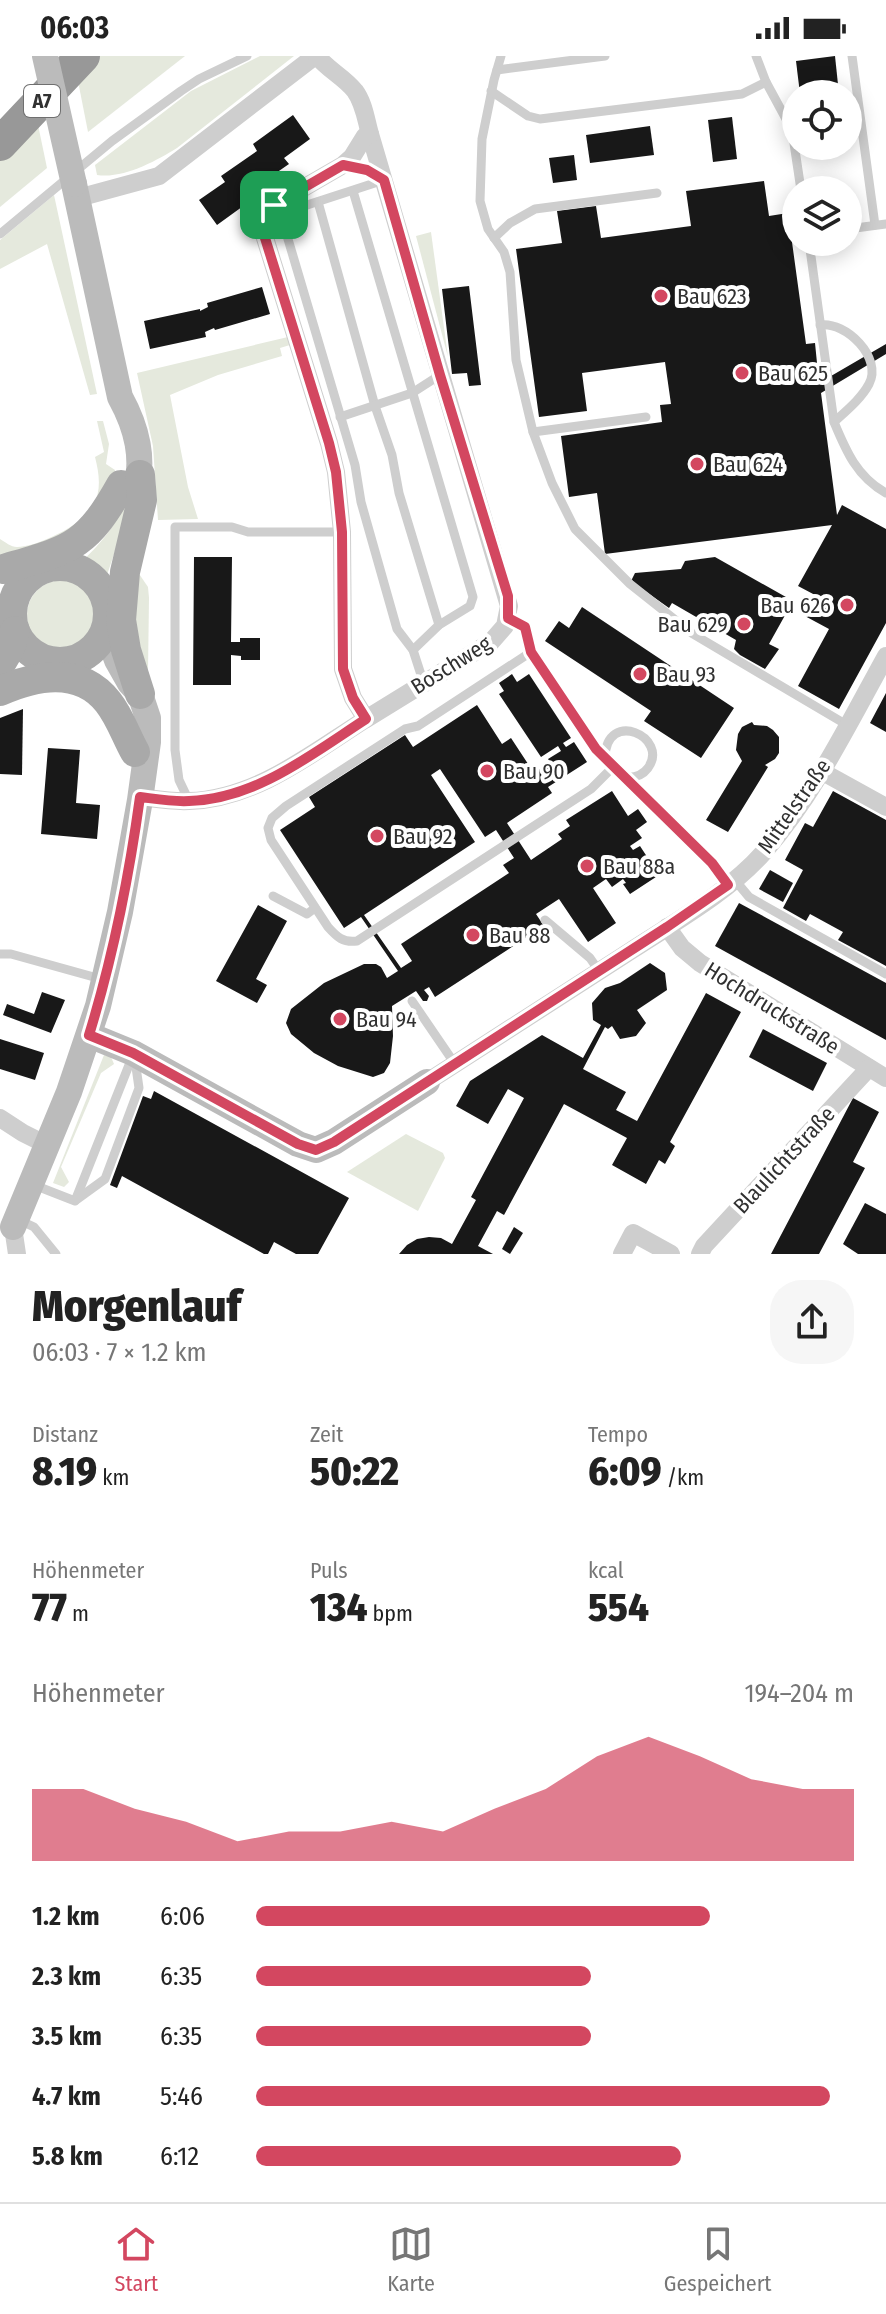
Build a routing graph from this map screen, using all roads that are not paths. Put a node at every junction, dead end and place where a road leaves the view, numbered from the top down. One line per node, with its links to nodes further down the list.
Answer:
1 (45, 56): 19 (street, bridge)
2 (56, 56): 13 (highway, A7)
3 (83, 56): 15 (highway, A7)
4 (247, 56): 26 (lane)
5 (316, 56): 14 (street, Boschweg); 19 (street)
6 (501, 56): 10 (lane)
7 (605, 56): 10 (lane)
8 (756, 56): 11 (lane)
9 (852, 56): 24 (lane)
10 (497, 70): 12 (lane)
11 (766, 82): 12 (lane); 17 (lane)
12 (491, 91): 27 (lane)
13 (0, 114)
14 (370, 134): 16 (street); 18 (street, Boschweg)
15 (0, 144)
16 (343, 165): 18 (lane); 39 (street)
17 (799, 176)
18 (384, 180): 20 (lane); 30 (street, Boschweg)
19 (76, 191): 37 (street)
20 (353, 191): 22 (lane); 31 (lane)
21 (657, 193): 27 (lane)
22 (318, 202): 32 (lane); 33 (lane)
23 (886, 224): 24 (lane)
24 (875, 225): 25 (lane)
25 (862, 227)
26 (0, 234)
27 (494, 238): 36 (lane)
28 (811, 256): 29 (lane)
29 (820, 325): 35 (lane); 35 (lane)
30 (440, 375): 31 (lane); 44 (street, Boschweg)
31 (412, 393): 32 (lane); 45 (lane)
32 (375, 406): 33 (lane); 45 (lane)
33 (340, 417): 46 (lane)
34 (646, 417): 36 (lane)
35 (834, 422): 38 (lane)
36 (533, 432): 56 (lane)
37 (131, 480): 40 (main road); 43 (street); 54 (main road)
38 (886, 493)
39 (342, 532): 55 (street); 63 (lane)
40 (46, 565): 41 (main road); 42 (main road); 43 (main road)
41 (2, 569)
42 (9, 618): 49 (main road); 50 (main road)
43 (107, 618): 49 (main road); 54 (street)
44 (508, 618): 47 (lane); 52 (street, Boschweg)
45 (439, 625): 46 (lane)
46 (413, 650): 52 (lane)
47 (531, 652): 58 (lane); 67 (lane)
48 (886, 656): 56 (street, Mittelstraße)
49 (53, 662): 51 (main road); 57 (street)
50 (0, 665)
51 (0, 681)
52 (424, 684): 55 (street, Boschweg)
53 (0, 691): 57 (main road)
54 (140, 694): 62 (street)
55 (366, 719): 63 (street, Boschweg)
56 (847, 725): 60 (street, Mittelstraße)
57 (135, 752): 62 (street)
58 (605, 758): 59 (lane); 61 (lane)
59 (614, 766): 61 (lane); 67 (lane)
60 (821, 771): 64 (street); 65 (street, Mittelstraße)
61 (625, 777): 65 (lane)
62 (141, 790): 63 (street, Boschweg); 73 (street)
63 (189, 801)
64 (886, 807)
65 (731, 882): 69 (street, Mittelstraße); 72 (lane)
66 (273, 896): 67 (lane)
67 (315, 908)
68 (545, 920): 71 (lane)
69 (667, 927): 71 (street, Mittelstraße); 78 (street, Hochdruckstraße)
70 (0, 954): 73 (lane)
71 (599, 971): 77 (street, Mittelstraße)
72 (886, 974)
73 (105, 980): 75 (street)
74 (412, 1001): 77 (lane)
75 (89, 1035): 76 (street); 82 (street)
76 (133, 1053): 80 (street); 84 (lane); 84 (lane)
77 (455, 1064): 80 (street, Mittelstraße)
78 (869, 1068): 79 (street, Hochdruckstraße); 90 (street, Blaulichtstraße)
79 (886, 1078)
80 (427, 1082)
81 (0, 1118): 82 (street)
82 (47, 1145): 83 (street)
83 (31, 1184): 84 (lane); 85 (street)
84 (75, 1201)
85 (15, 1223): 86 (street); 87 (lane)
86 (17, 1254)
87 (56, 1254)
88 (622, 1254): 89 (street)
89 (671, 1254)
90 (700, 1254)

